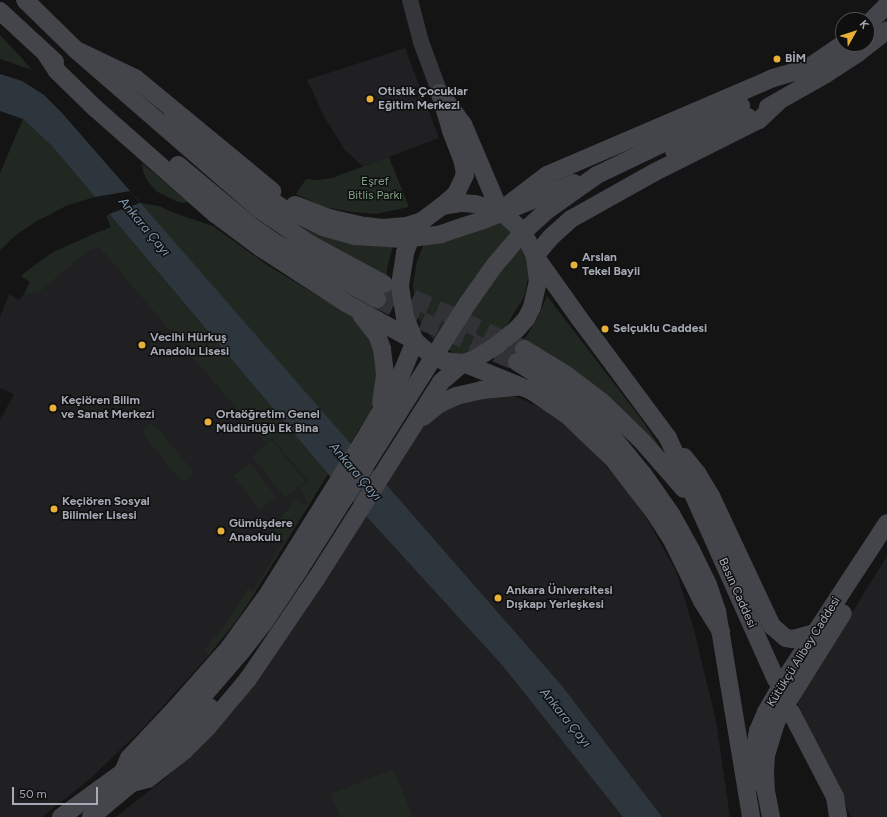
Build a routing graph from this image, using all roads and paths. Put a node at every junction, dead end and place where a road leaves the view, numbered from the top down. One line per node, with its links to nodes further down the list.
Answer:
1 (25, 0): 8 (main road)
2 (410, 0): 12 (street)
3 (887, 5): 5 (main road)
4 (0, 11): 9 (main road)
5 (875, 17)
6 (887, 30): 13 (main road)
7 (835, 49): 11 (main road)
8 (76, 50): 9 (main road); 10 (main road)
9 (46, 54): 22 (main road)
10 (105, 65): 16 (main road, bridge); 20 (main road)
11 (808, 68): 14 (main road); 15 (main road)
12 (440, 93): 17 (main road); 18 (main road)
13 (778, 102): 14 (main road); 19 (main road)
14 (744, 112): 16 (main road, bridge); 37 (main road, bridge)
15 (548, 174): 18 (main road); 19 (main road)
16 (597, 175): 37 (main road, bridge)
17 (442, 206): 18 (main road); 20 (main road)
18 (500, 211): 21 (main road)
19 (576, 217): 21 (main road)
20 (422, 221): 23 (main road)
21 (535, 256): 24 (main road); 28 (main road)
22 (357, 309): 23 (main road); 26 (main road)
23 (415, 341): 24 (main road); 26 (main road)
24 (463, 363): 25 (main road); 27 (main road)
25 (522, 387): 27 (main road); 32 (main road)
26 (379, 414): 37 (main road)
27 (409, 432): 37 (main road)
28 (668, 438): 29 (main road); 33 (main road)
29 (698, 507): 32 (main road); 34 (main road, Basın Caddesi)
30 (887, 523): 33 (main road, Kütükçü Alibey Caddesi)
31 (887, 536): 34 (main road, Kütükçü Alibey Caddesi)
32 (721, 632): 41 (main road)
33 (815, 633): 34 (main road, Kütükçü Alibey Caddesi)
34 (785, 684): 36 (main road, Kütükçü Alibey Caddesi, bridge)
35 (791, 712): 38 (main road)
36 (771, 717): 42 (main road, Kütükçü Alibey Caddesi); 43 (main road, Kütükçü Alibey Caddesi)
37 (127, 777): 39 (main road); 40 (main road)
38 (835, 797): 44 (main road); 45 (main road)
39 (61, 817)
40 (91, 817)
41 (751, 817)
42 (754, 817)
43 (771, 817)
44 (828, 817)
45 (838, 817)

